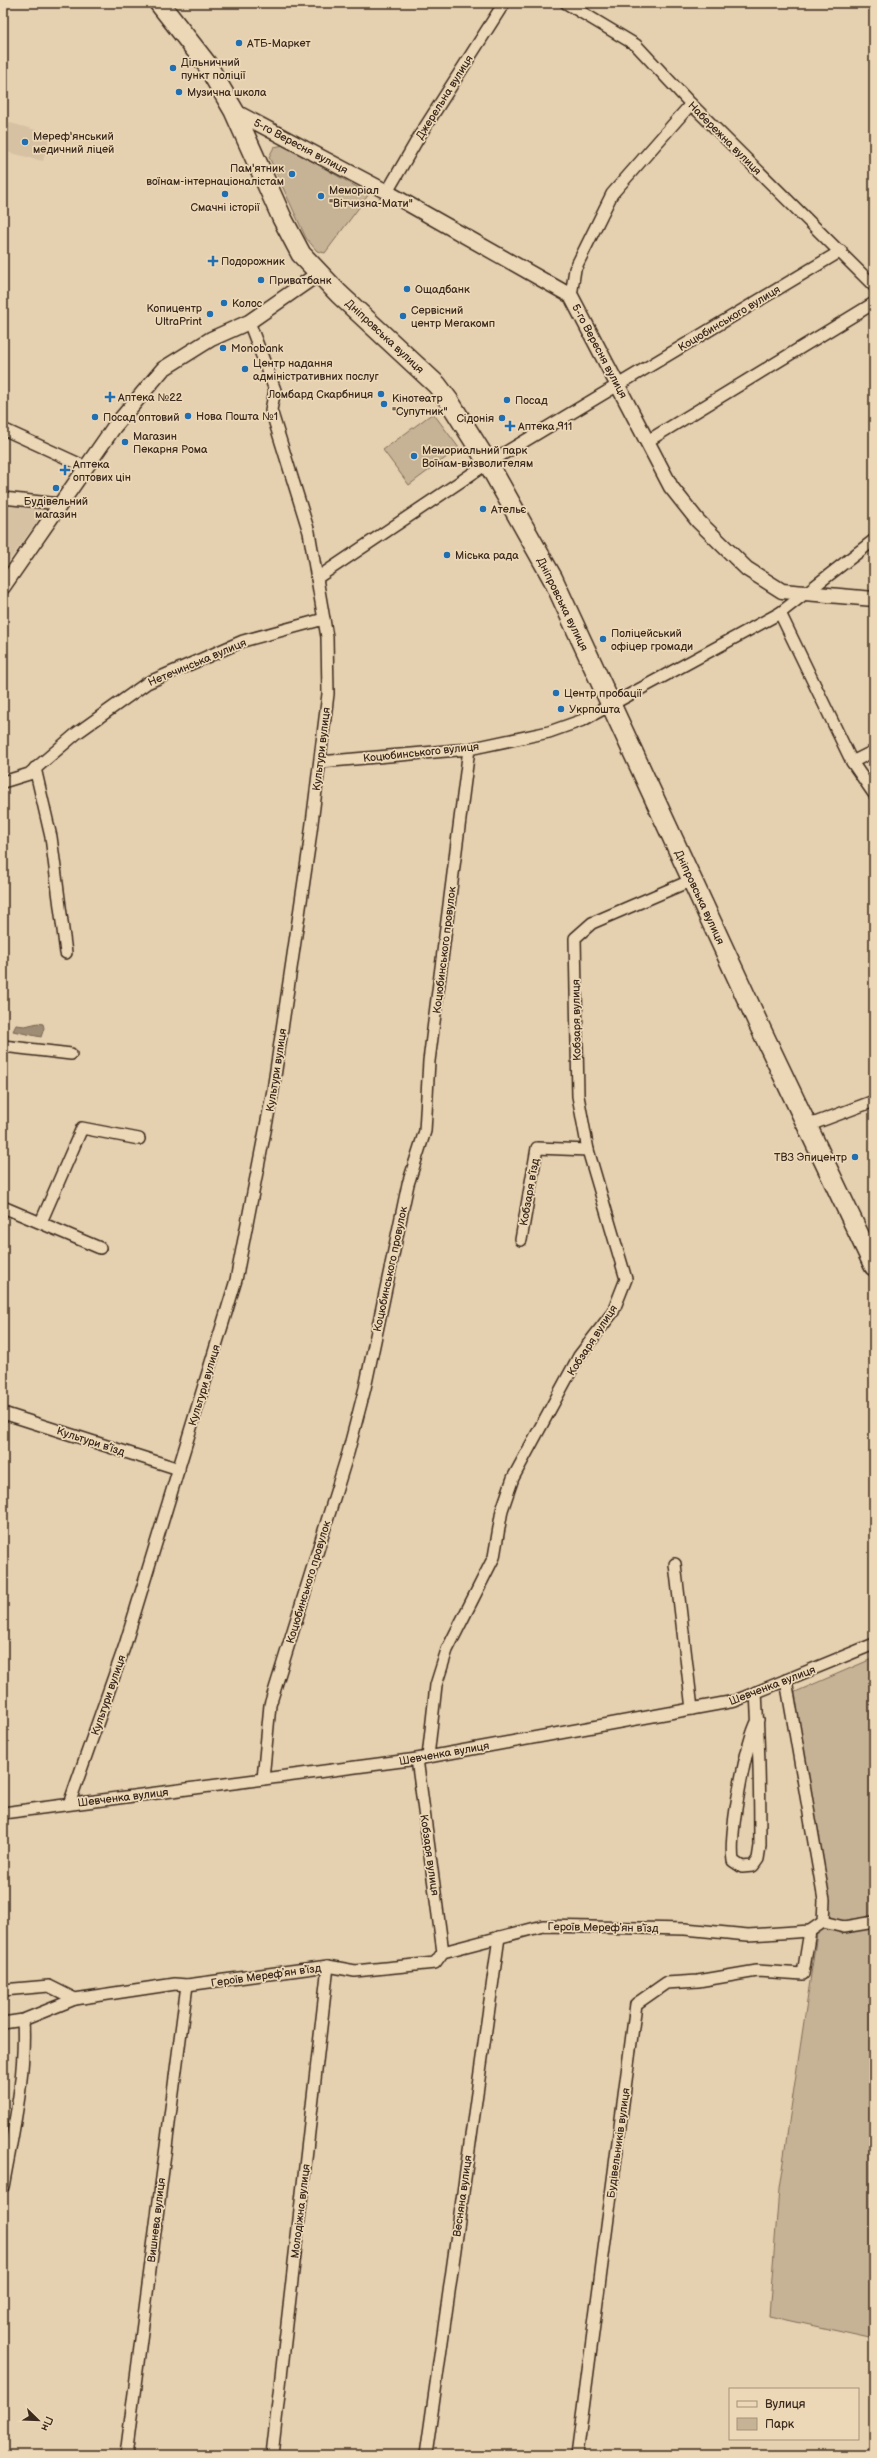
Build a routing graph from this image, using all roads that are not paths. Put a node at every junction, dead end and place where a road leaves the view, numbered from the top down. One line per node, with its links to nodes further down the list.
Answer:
1 (159, 3): 5 (highway, Дніпровська вулиця)
2 (504, 3): 6 (street, Джерельна вулиця)
3 (566, 3): 4 (street, Набережна вулиця)
4 (691, 104): 7 (street, Набережна вулиця); 10 (street)
5 (234, 111): 6 (street, 5-го Вересня вулиця); 8 (highway, Дніпровська вулиця)
6 (388, 192): 10 (street, 5-го Вересня вулиця)
7 (841, 251): 9 (street, Набережна вулиця); 13 (street, Коцюбинського вулиця)
8 (318, 274): 12 (street); 16 (highway, Дніпровська вулиця)
9 (874, 286)
10 (571, 296): 13 (street, 5-го Вересня вулиця)
11 (874, 303): 15 (street)
12 (249, 322): 17 (street); 21 (street, Культури вулиця)
13 (618, 384): 15 (street, 5-го Вересня вулиця); 16 (street)
14 (3, 429): 17 (street)
15 (646, 442): 23 (street, 5-го Вересня вулиця)
16 (488, 463): 21 (street); 27 (highway, Дніпровська вулиця)
17 (86, 467): 19 (street)
18 (3, 498): 19 (street)
19 (60, 504): 22 (street)
20 (874, 540): 23 (street, Коцюбинського вулиця)
21 (317, 578): 26 (street, Культури вулиця)
22 (3, 587)
23 (806, 594): 24 (street, 5-го Вересня вулиця); 25 (street, Коцюбинського вулиця)
24 (874, 599)
25 (780, 612): 27 (street, Коцюбинського вулиця); 31 (street)
26 (324, 618): 30 (street, Культури вулиця); 32 (street, Нетечинська вулиця)
27 (611, 704): 28 (street, Коцюбинського вулиця); 35 (highway, Дніпровська вулиця)
28 (470, 748): 30 (street, Коцюбинського вулиця); 57 (street, Коцюбинського провулок)
29 (874, 751): 31 (street)
30 (320, 762): 49 (street, Культури вулиця)
31 (852, 762): 34 (street)
32 (35, 768): 33 (street, Нетечинська вулиця); 36 (street)
33 (3, 782)
34 (874, 794)
35 (692, 880): 40 (highway, Дніпровська вулиця); 42 (street, Кобзаря вулиця)
36 (66, 953)
37 (3, 1046): 38 (street)
38 (71, 1054)
39 (874, 1101): 40 (street)
40 (807, 1126): 47 (highway, Дніпровська вулиця)
41 (139, 1139): 44 (street)
42 (588, 1150): 45 (street, Кобзаря в’їзд); 56 (street, Кобзаря вулиця)
43 (3, 1207): 44 (street)
44 (40, 1222): 46 (street)
45 (521, 1240)
46 (100, 1248)
47 (874, 1266)
48 (3, 1413): 49 (street, Культури в’їзд)
49 (179, 1469): 58 (street, Культури вулиця)
50 (675, 1564): 54 (street)
51 (874, 1644): 52 (street, Шевченка вулиця)
52 (786, 1680): 53 (street, Шевченка вулиця); 60 (street)
53 (756, 1692): 54 (street, Шевченка вулиця); 55 (street)
54 (692, 1709): 56 (street, Шевченка вулиця)
55 (758, 1720): 55 (street)
56 (423, 1758): 57 (street, Шевченка вулиця); 64 (street, Кобзаря вулиця)
57 (263, 1779): 58 (street, Шевченка вулиця)
58 (70, 1804): 59 (street, Шевченка вулиця)
59 (3, 1813)
60 (823, 1922): 61 (street); 62 (street)
61 (874, 1922)
62 (810, 1931): 63 (street, Героїв Мерефʼян вʼїзд); 75 (street, Будівельників вулиця)
63 (499, 1937): 64 (street, Героїв Мерефʼян вʼїзд); 74 (street, Весняна вулиця)
64 (443, 1952): 65 (street, Героїв Мерефʼян вʼїзд)
65 (328, 1966): 66 (street, Героїв Мерефʼян вʼїзд); 73 (street, Молодіжна вулиця)
66 (187, 1985): 68 (street, Героїв Мерефʼян вʼїзд); 72 (street, Вишнева вулиця)
67 (3, 1990): 68 (street)
68 (75, 1999): 69 (street, Героїв Мерефʼян вʼїзд)
69 (23, 2020): 70 (street, Героїв Мерефʼян вʼїзд); 71 (street)
70 (3, 2023)
71 (3, 2187)
72 (126, 2455)
73 (272, 2455)
74 (426, 2455)
75 (576, 2455)

